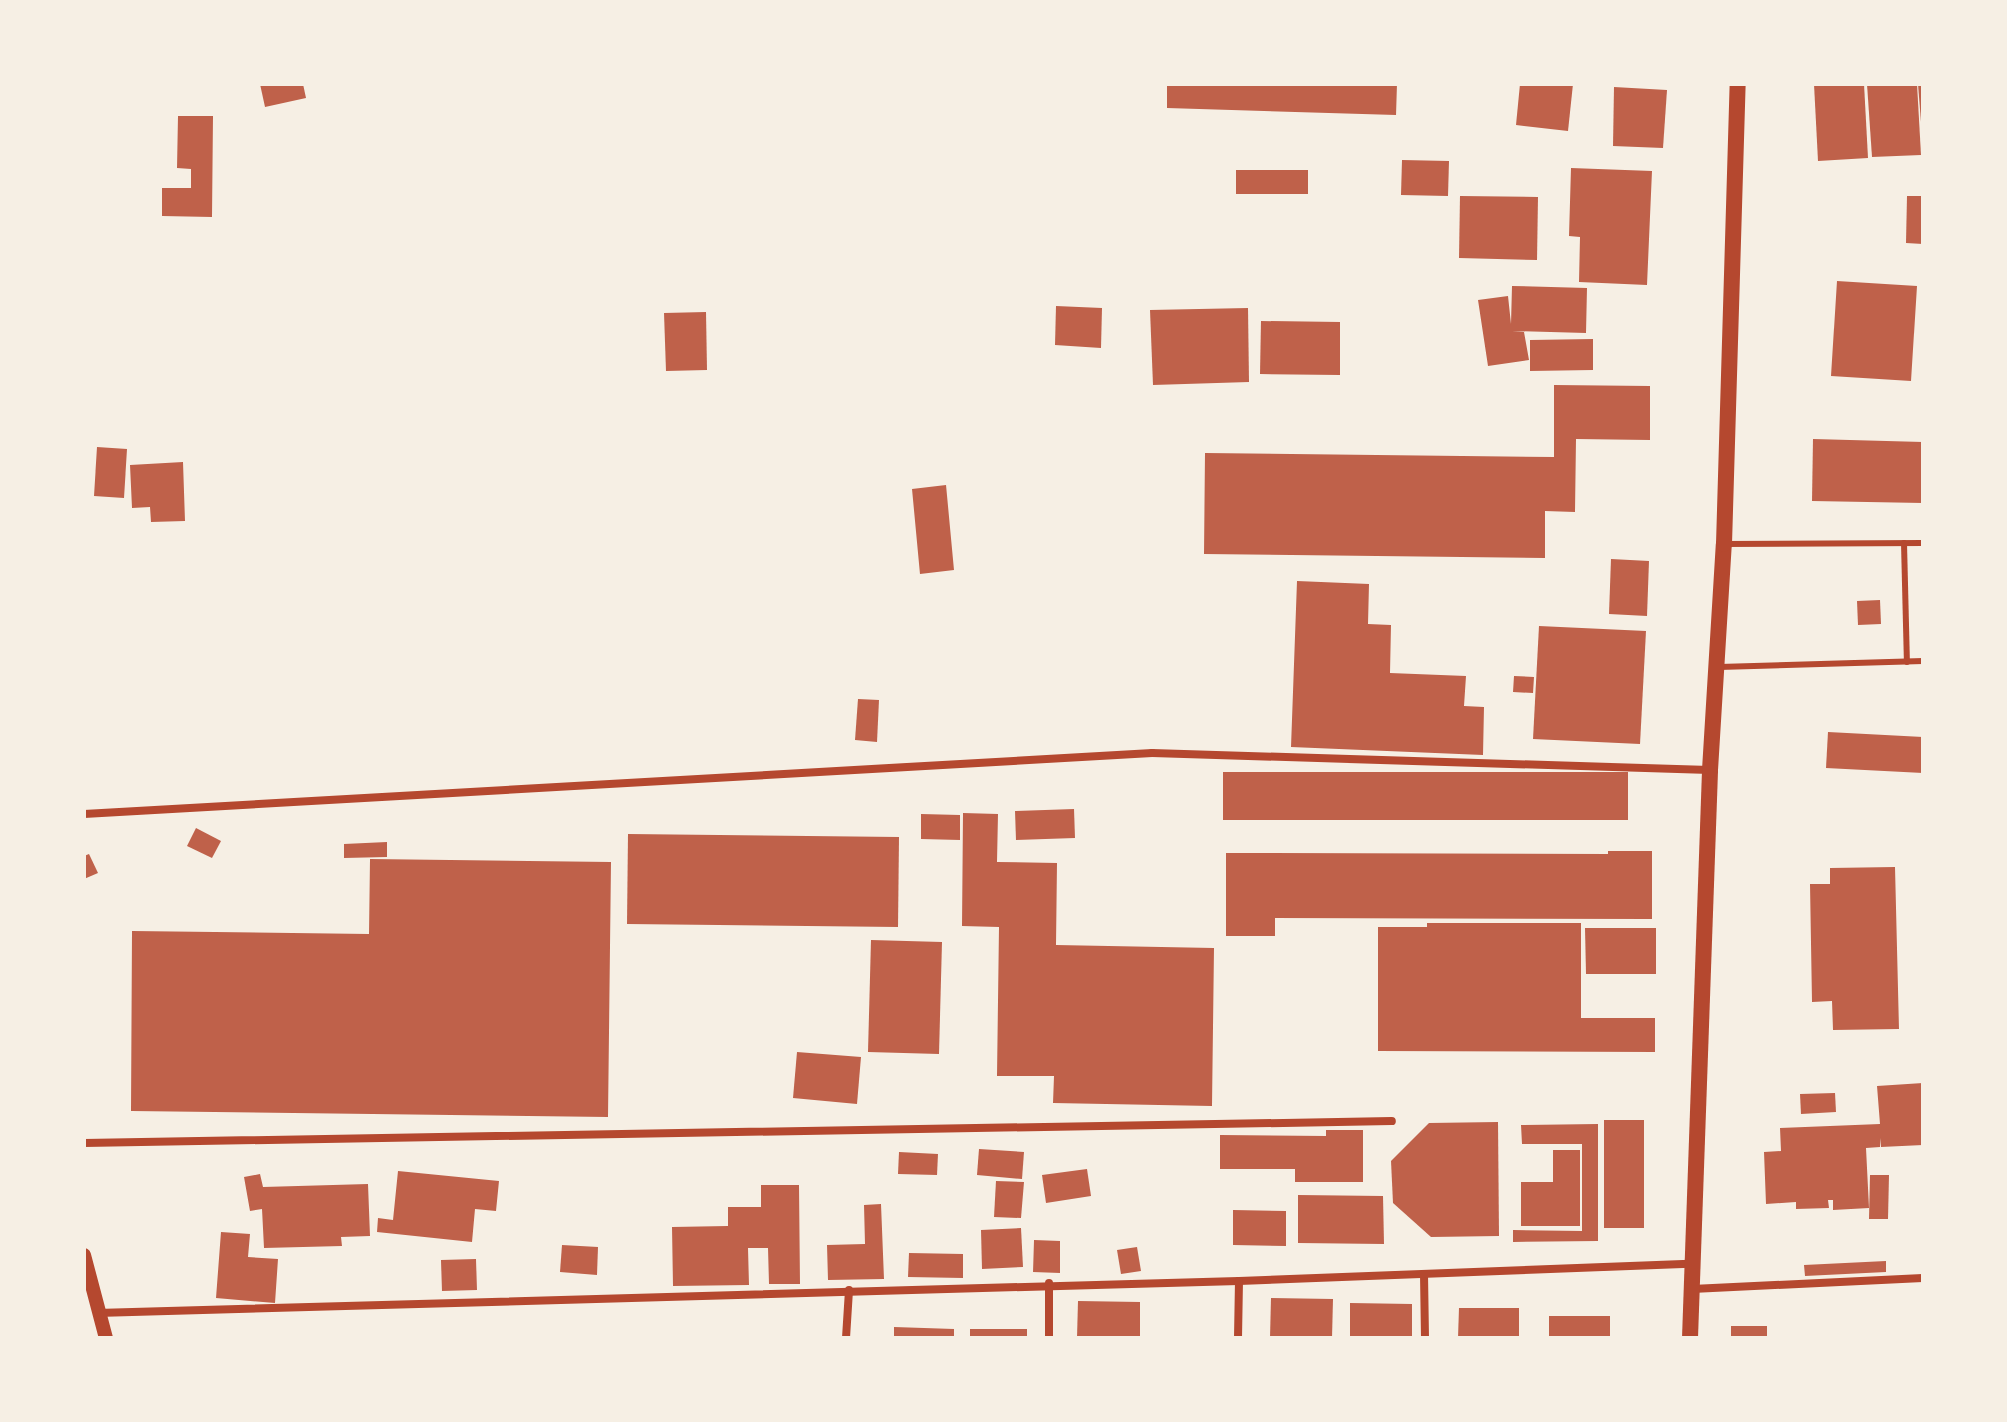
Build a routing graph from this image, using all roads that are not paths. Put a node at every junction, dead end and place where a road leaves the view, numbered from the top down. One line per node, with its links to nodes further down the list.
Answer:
1 (1738, 84): 4 (main road)
2 (1904, 543): 3 (lane); 4 (lane); 6 (lane)
3 (1923, 543)
4 (1724, 544): 7 (main road)
5 (1923, 661): 6 (lane)
6 (1907, 662): 7 (lane)
7 (1717, 668): 8 (main road)
8 (1710, 770): 9 (street); 13 (main road)
9 (84, 814)
10 (1392, 1121): 11 (street)
11 (84, 1143)
12 (84, 1255): 20 (street)
13 (1690, 1264): 14 (street); 18 (main road)
14 (1424, 1274): 16 (street); 25 (street)
15 (1923, 1278): 18 (street)
16 (1239, 1281): 17 (street); 24 (street)
17 (1049, 1283): 19 (street); 23 (street)
18 (1691, 1289): 26 (main road)
19 (849, 1290): 20 (street); 22 (street)
20 (96, 1313): 21 (street)
21 (106, 1338)
22 (846, 1338)
23 (1049, 1338)
24 (1238, 1338)
25 (1425, 1338)
26 (1690, 1338)

